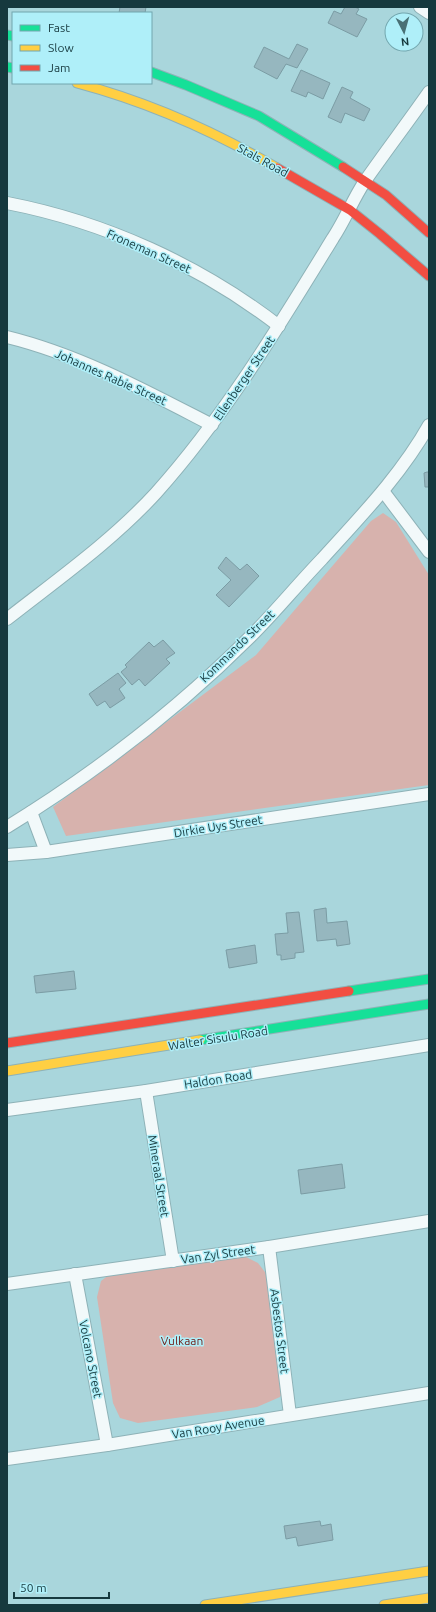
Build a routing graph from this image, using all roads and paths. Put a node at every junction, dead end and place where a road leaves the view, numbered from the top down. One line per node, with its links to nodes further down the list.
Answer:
1 (420, 7): 2 (street)
2 (429, 13)
3 (152, 72): 6 (main road)
4 (80, 84): 8 (main road, Stals Road)
5 (429, 92): 6 (street, Ellenberger Street)
6 (365, 182): 8 (street, Ellenberger Street); 9 (main road)
7 (7, 203): 11 (street, Froneman Street)
8 (349, 209): 10 (main road, Stals Road); 11 (street, Ellenberger Street)
9 (429, 233)
10 (429, 276)
11 (279, 326): 14 (street, Ellenberger Street)
12 (7, 337): 14 (street, Johannes Rabie Street)
13 (429, 424): 15 (street, Kommando Street)
14 (212, 425): 17 (street, Ellenberger Street)
15 (383, 491): 16 (street); 19 (street, Kommando Street)
16 (429, 552)
17 (7, 619)
18 (429, 794): 21 (street, Dirkie Uys Street)
19 (32, 812): 20 (street, Kommando Street); 21 (street)
20 (7, 827)
21 (46, 852): 22 (street, Dirkie Uys Street)
22 (7, 855)
23 (429, 979): 24 (main road)
24 (368, 995): 26 (main road); 27 (main road)
25 (429, 1004): 26 (main road, Walter Sisulu Road)
26 (371, 1014): 29 (main road, Walter Sisulu Road)
27 (7, 1044)
28 (429, 1045): 30 (street, Haldon Road)
29 (7, 1071)
30 (146, 1091): 31 (street, Haldon Road); 34 (street, Mineraal Street)
31 (7, 1110)
32 (429, 1221): 33 (street, Van Zyl Street)
33 (269, 1247): 34 (street, Van Zyl Street); 38 (street, Asbestos Street)
34 (173, 1261): 35 (street, Van Zyl Street)
35 (75, 1274): 36 (street, Van Zyl Street); 39 (street, Volcano Street)
36 (7, 1284)
37 (429, 1393): 38 (street, Van Rooy Avenue)
38 (290, 1415): 39 (street, Van Rooy Avenue)
39 (107, 1445): 40 (street, Van Rooy Avenue)
40 (7, 1459)
41 (429, 1571): 43 (main road)
42 (429, 1598): 45 (main road)
43 (216, 1604): 44 (main road)
44 (205, 1605)
45 (384, 1605)

